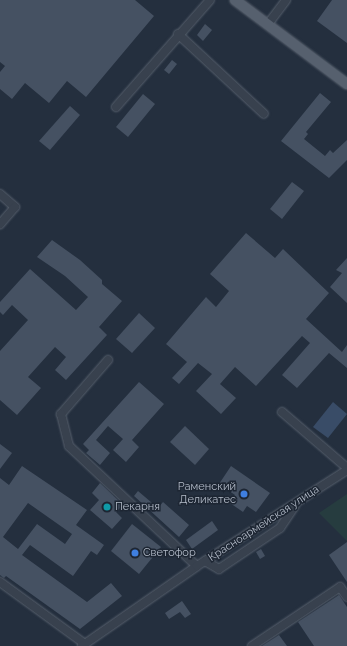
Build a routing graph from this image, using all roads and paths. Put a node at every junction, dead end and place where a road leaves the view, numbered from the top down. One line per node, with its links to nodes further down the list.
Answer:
1 (210, 0): 5 (street)
2 (235, 0): 4 (main road)
3 (286, 0): 4 (street)
4 (268, 24): 6 (main road)
5 (178, 34): 7 (street); 8 (street)
6 (347, 84)
7 (116, 107)
8 (264, 114)
9 (0, 194): 10 (street)
10 (0, 224)
11 (108, 360): 16 (street)
12 (282, 412): 13 (street)
13 (347, 469): 14 (street, Красноармейская улица)
14 (296, 504): 15 (street, Красноармейская улица); 15 (street)
15 (205, 561): 16 (street, Красноармейская улица)
16 (197, 566): 19 (street, Красноармейская улица)
17 (0, 582): 19 (street)
18 (347, 597): 20 (street)
19 (83, 645)
20 (252, 646)

